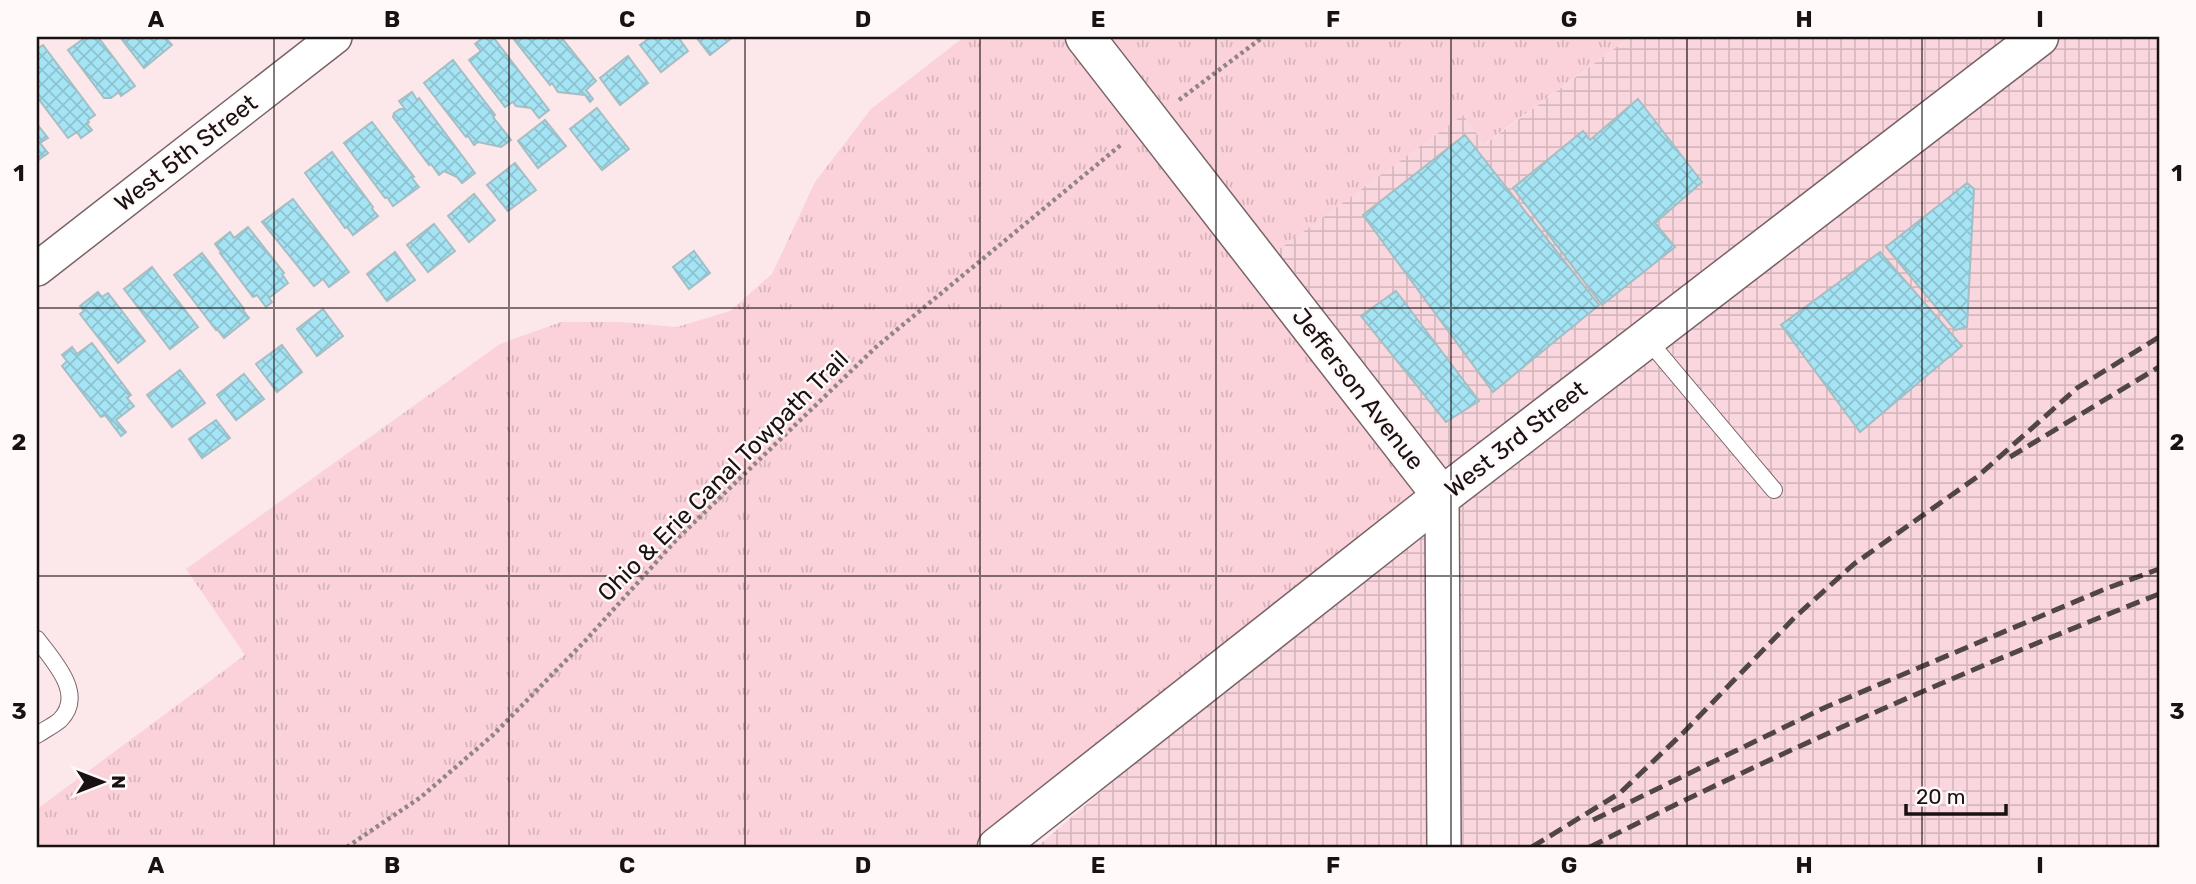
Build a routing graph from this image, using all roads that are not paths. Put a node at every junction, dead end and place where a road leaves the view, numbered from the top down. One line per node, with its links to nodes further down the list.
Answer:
1 (335, 37): 4 (street, West 5th Street)
2 (1085, 37): 7 (street, Jefferson Avenue)
3 (2039, 37): 5 (street, West 3rd Street)
4 (37, 269)
5 (1647, 339): 6 (lane); 7 (street, West 3rd Street)
6 (1774, 490)
7 (1442, 496): 10 (street); 11 (street, West 3rd Street)
8 (37, 639): 9 (lane)
9 (37, 735)
10 (1444, 843)
11 (997, 847)

